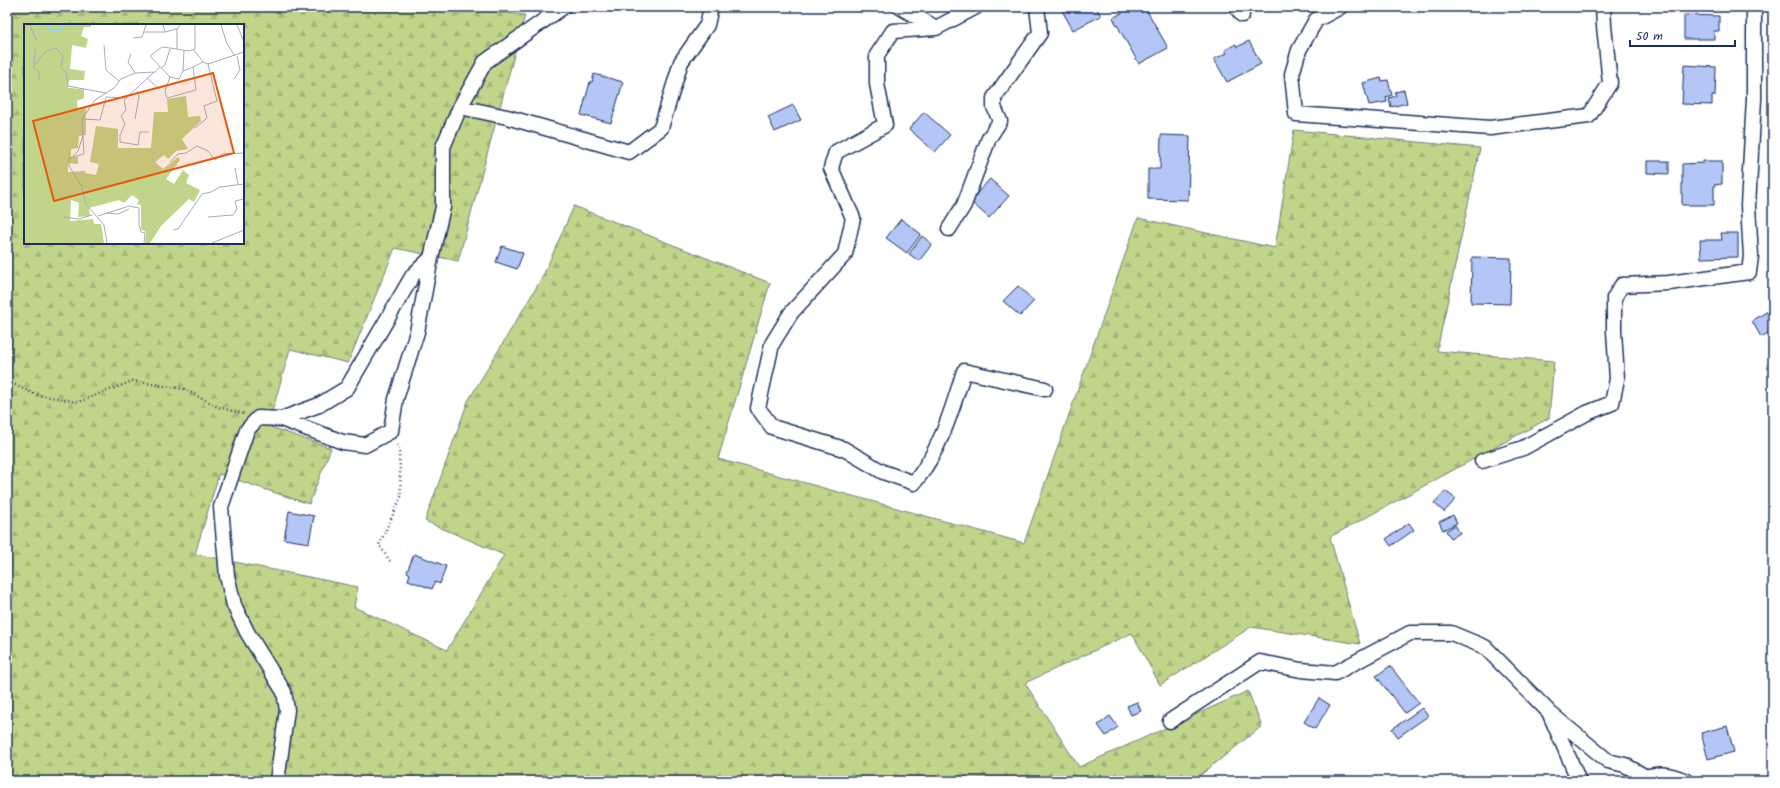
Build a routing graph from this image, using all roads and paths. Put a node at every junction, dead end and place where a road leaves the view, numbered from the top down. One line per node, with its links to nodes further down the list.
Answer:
1 (563, 7): 10 (street)
2 (711, 7): 10 (street)
3 (900, 7): 9 (street)
4 (976, 7): 9 (street)
5 (1038, 7): 11 (street)
6 (1340, 7): 7 (street)
7 (1604, 7)
8 (1754, 7): 18 (street)
9 (936, 28): 14 (street)
10 (460, 107): 12 (street)
11 (949, 229)
12 (431, 258): 16 (street); 17 (street)
13 (7, 384): 15 (path)
14 (1045, 388)
15 (258, 418): 16 (street); 23 (street)
16 (281, 419): 17 (street)
17 (391, 431): 19 (path)
18 (1482, 461)
19 (390, 561)
20 (1549, 712): 21 (street); 22 (street); 24 (street)
21 (1170, 721)
22 (1640, 779): 25 (street)
23 (277, 781)
24 (1579, 781)
25 (1686, 781)

